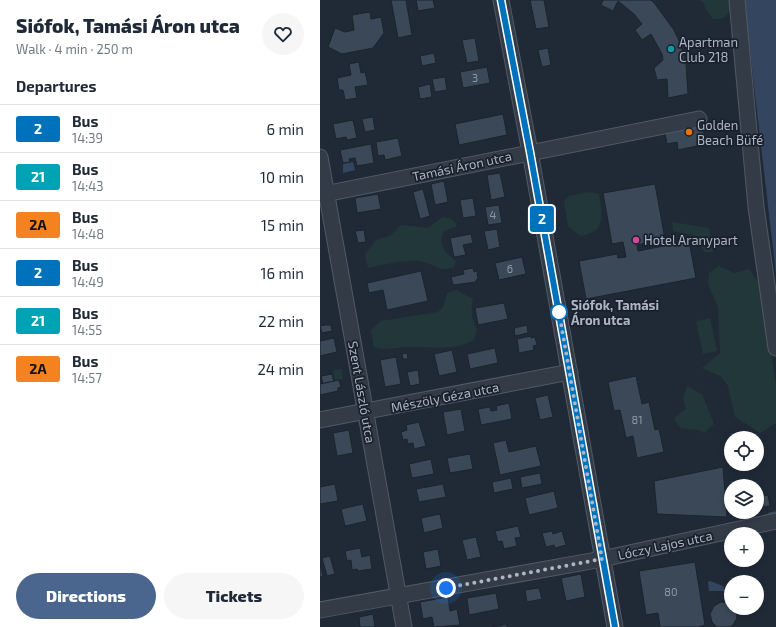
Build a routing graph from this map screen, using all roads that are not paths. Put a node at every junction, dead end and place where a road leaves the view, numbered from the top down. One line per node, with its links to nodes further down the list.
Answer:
1 (501, 0): 4 (street)
2 (738, 0): 7 (street)
3 (699, 119): 4 (street, Tamási Áron utca)
4 (530, 152): 6 (street, Tamási Áron utca); 8 (street)
5 (320, 157): 6 (street, Szent László utca)
6 (323, 195): 9 (street, Szent László utca)
7 (776, 348)
8 (570, 372): 9 (street, Mészöly Géza utca); 12 (street)
9 (365, 412): 10 (street, Mészöly Géza utca); 13 (street, Szent László utca)
10 (320, 420)
11 (776, 521): 12 (street, Lóczy Lajos utca)
12 (602, 559): 13 (street, Lóczy Lajos utca); 16 (street)
13 (399, 596): 14 (street, Lóczy Lajos utca); 15 (street, Szent László utca)
14 (320, 610)
15 (404, 627)
16 (615, 627)

